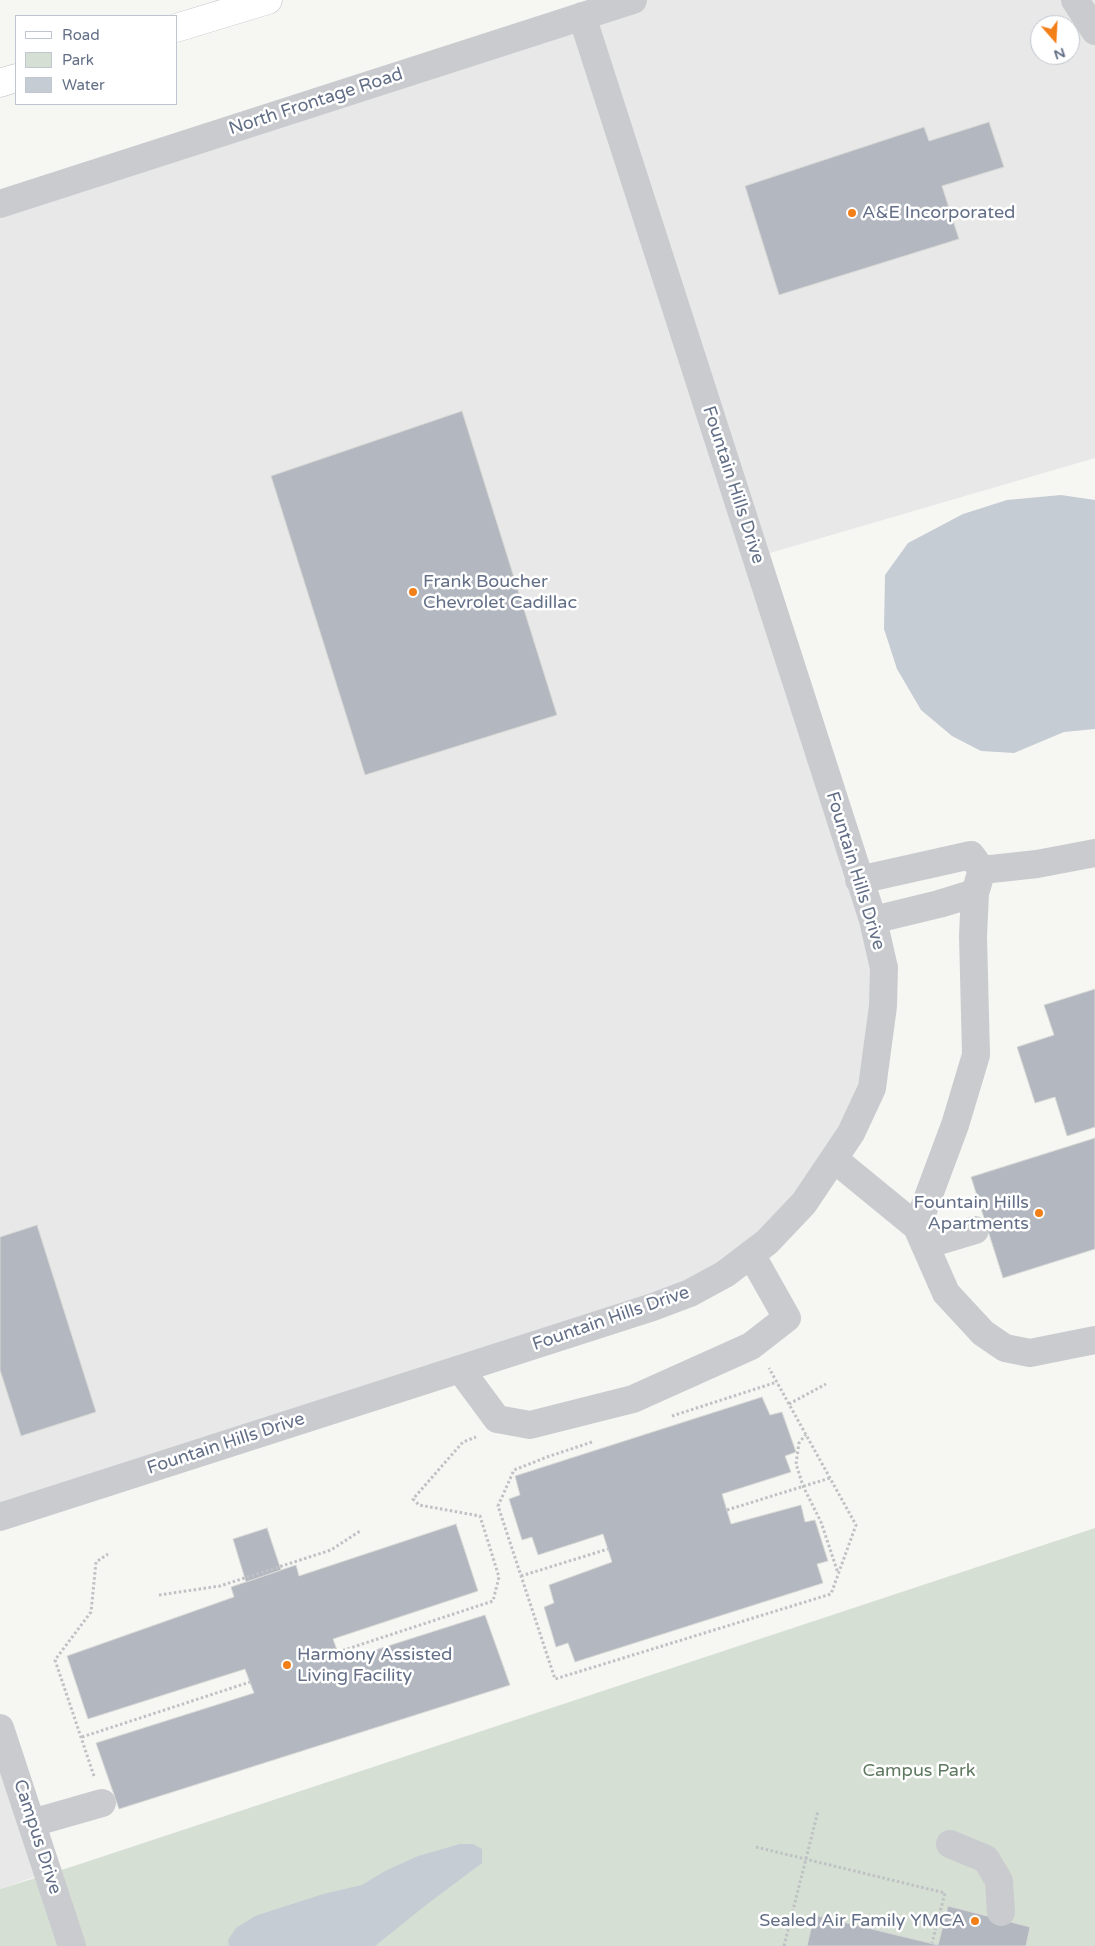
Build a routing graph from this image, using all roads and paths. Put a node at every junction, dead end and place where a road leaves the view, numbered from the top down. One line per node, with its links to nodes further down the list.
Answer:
1 (268, 0): 5 (main road)
2 (633, 0): 4 (street, North Frontage Road)
3 (1075, 0): 6 (street)
4 (582, 16): 9 (street, North Frontage Road); 11 (street, Fountain Hills Drive)
5 (178, 27)
6 (1095, 31)
7 (15, 78): 8 (main road)
8 (0, 83)
9 (0, 204)
10 (1095, 853): 12 (street)
11 (859, 880): 12 (street); 13 (street, Fountain Hills Drive)
12 (979, 882): 13 (street); 16 (street)
13 (873, 920): 14 (street, Fountain Hills Drive)
14 (834, 1159): 16 (street); 17 (street, Fountain Hills Drive)
15 (975, 1230): 16 (street)
16 (921, 1236): 18 (street)
17 (751, 1254): 20 (street, Fountain Hills Drive); 25 (street)
18 (1095, 1340)
19 (769, 1368): 21 (path)
20 (460, 1369): 25 (street); 31 (street, Fountain Hills Drive)
21 (777, 1382): 23 (path); 24 (path)
22 (826, 1384): 23 (path)
23 (789, 1404): 26 (path)
24 (666, 1418)
25 (497, 1419): 38 (path)
26 (806, 1434): 28 (path); 29 (path)
27 (593, 1442): 36 (path)
28 (830, 1478): 29 (path); 35 (path)
29 (803, 1486): 30 (path); 35 (path)
30 (726, 1510)
31 (0, 1517)
32 (360, 1531): 37 (path)
33 (608, 1549): 36 (path)
34 (108, 1554): 41 (path)
35 (838, 1574): 36 (path)
36 (521, 1576)
37 (159, 1595)
38 (338, 1652)
39 (250, 1682): 41 (path)
40 (0, 1728): 44 (street, Campus Drive)
41 (82, 1737): 42 (path)
42 (102, 1803): 44 (street)
43 (818, 1811): 47 (path)
44 (32, 1823): 50 (street, Campus Drive)
45 (950, 1844): 48 (street)
46 (756, 1847): 47 (path)
47 (805, 1859): 49 (path); 51 (path)
48 (1001, 1912)
49 (932, 1943)
50 (72, 1946)
51 (784, 1946)

